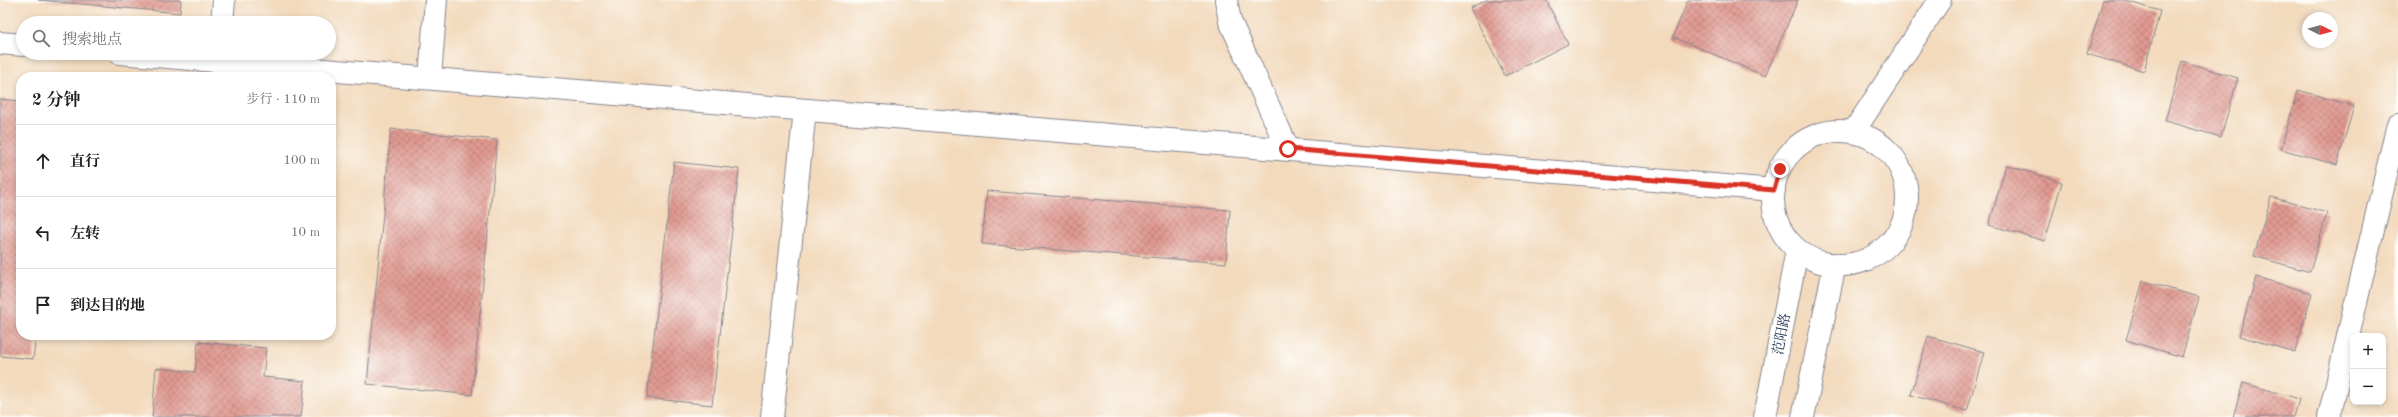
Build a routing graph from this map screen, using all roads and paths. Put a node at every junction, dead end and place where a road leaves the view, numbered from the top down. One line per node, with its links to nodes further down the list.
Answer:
1 (224, 0): 5 (street)
2 (436, 0): 9 (street)
3 (1226, 0): 13 (street)
4 (1940, 0): 12 (street)
5 (223, 16)
6 (0, 43): 7 (street)
7 (16, 44)
8 (249, 60): 9 (street)
9 (430, 78): 10 (street)
10 (806, 110): 13 (street); 17 (street)
11 (2398, 124): 20 (street)
12 (1854, 131): 14 (street); 16 (street)
13 (1288, 149): 14 (street)
14 (1774, 190): 15 (street)
15 (1797, 250): 16 (street); 18 (street, 范阳路)
16 (1835, 264): 19 (street)
17 (772, 417)
18 (1765, 417)
19 (1802, 417)
20 (2329, 417)

